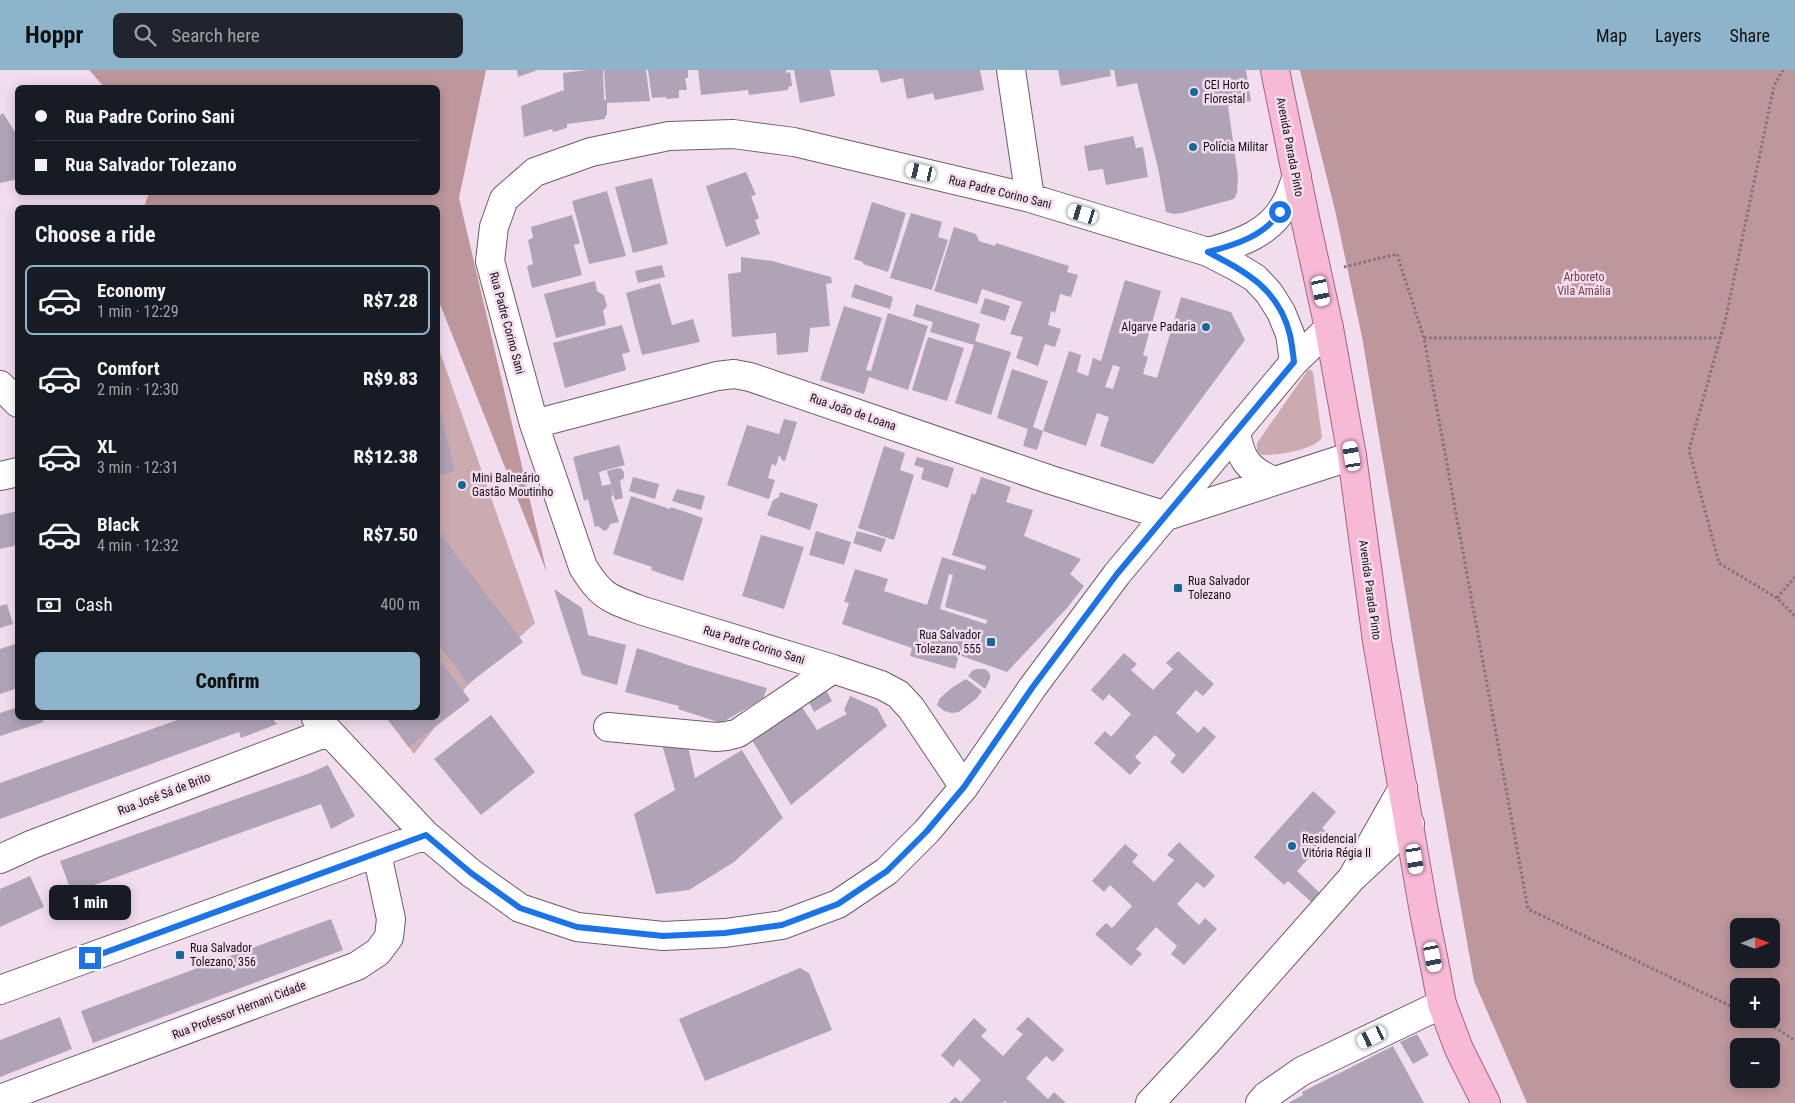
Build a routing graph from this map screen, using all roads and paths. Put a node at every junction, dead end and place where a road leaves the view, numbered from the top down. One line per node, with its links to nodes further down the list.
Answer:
1 (1011, 70): 5 (street)
2 (1275, 70): 4 (main road, Avenida Parada Pinto)
3 (1783, 70): 10 (path)
4 (1297, 177): 6 (street); 8 (main road, Avenida Parada Pinto)
5 (1030, 198): 6 (street, Rua Padre Corino Sani); 14 (street, Rua Padre Corino Sani)
6 (1208, 252): 11 (street, Rua Padre Corino Sani)
7 (1339, 268): 9 (path)
8 (1329, 328): 11 (street); 16 (main road, Avenida Parada Pinto)
9 (1424, 338): 10 (path); 36 (path)
10 (1720, 338): 22 (path)
11 (1294, 362): 15 (street)
12 (0, 385): 13 (street)
13 (15, 400)
14 (534, 424): 20 (street, Rua João de Loana); 24 (street, Rua Padre Corino Sani)
15 (1236, 431): 19 (street); 20 (street)
16 (1352, 456): 19 (street); 28 (main road, Avenida Parada Pinto)
17 (15, 473): 18 (street)
18 (0, 476)
19 (1274, 481): 20 (street)
20 (1167, 516): 27 (street)
21 (1795, 578): 22 (path)
22 (1777, 598): 23 (path)
23 (1795, 616)
24 (833, 669): 26 (street, Rua Padre Corino Sani); 27 (street, Rua Padre Corino Sani)
25 (322, 725): 30 (street); 32 (street, Rua José Sá de Brito)
26 (608, 727)
27 (964, 787): 30 (street)
28 (1404, 788): 29 (main road, Avenida Parada Pinto); 33 (street)
29 (1410, 824): 33 (street); 35 (main road, Avenida Parada Pinto)
30 (426, 835): 31 (street)
31 (377, 854): 34 (street); 39 (street, Rua Professor Hernani Cidade)
32 (0, 859)
33 (1352, 878): 40 (street)
34 (0, 990)
35 (1442, 1004): 41 (street); 42 (main road, Avenida Parada Pinto)
36 (1730, 1006)
37 (1776, 1028): 38 (path)
38 (1795, 1041)
39 (0, 1099)
40 (1150, 1103)
41 (1260, 1103)
42 (1486, 1103)

